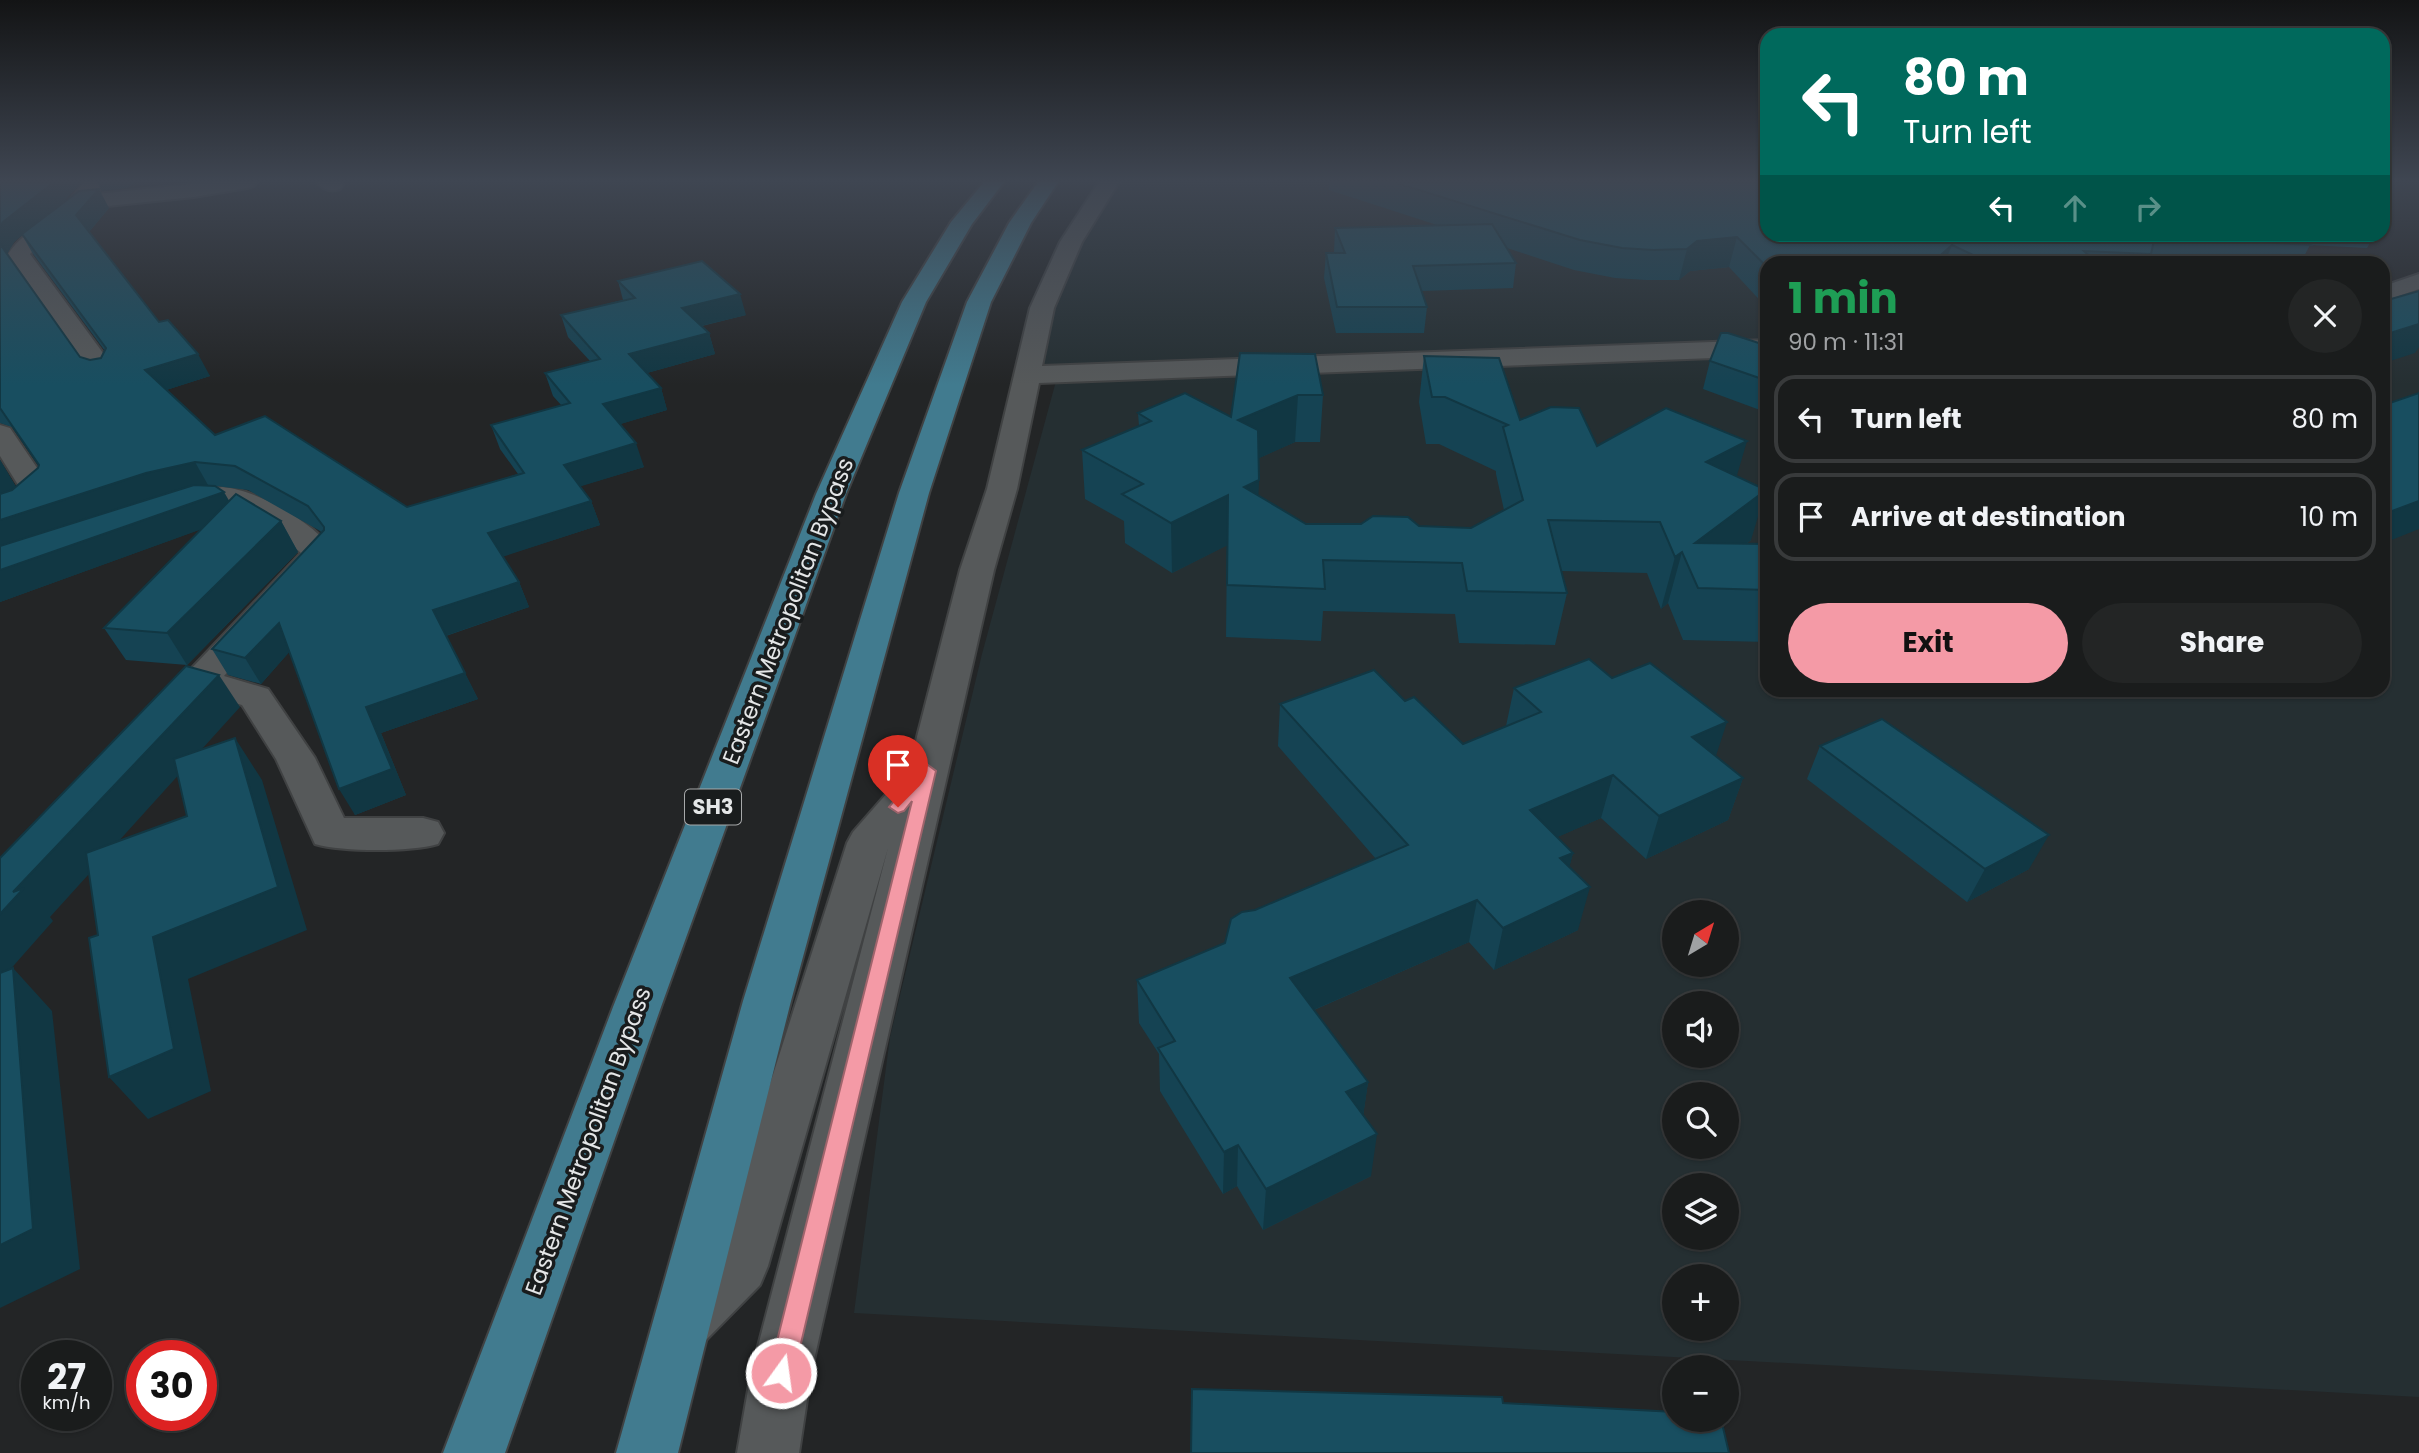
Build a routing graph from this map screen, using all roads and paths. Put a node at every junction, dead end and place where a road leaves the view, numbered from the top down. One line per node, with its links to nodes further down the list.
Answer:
1 (22, 250): 8 (street)
2 (945, 250): 18 (main road, Eastern Metropolitan Bypass / SH3)
3 (1006, 250): 17 (main road)
4 (1068, 250): 9 (street)
5 (2419, 281): 6 (street)
6 (2390, 292)
7 (1760, 348): 9 (street)
8 (104, 372)
9 (1028, 375): 15 (street)
10 (0, 434): 11 (street)
11 (0, 511)
12 (146, 515): 13 (street)
13 (198, 681): 14 (street); 16 (street)
14 (151, 731)
15 (928, 771): 17 (street); 20 (street)
16 (423, 833)
17 (682, 1321): 19 (main road)
18 (474, 1453)
19 (648, 1453)
20 (768, 1453)

